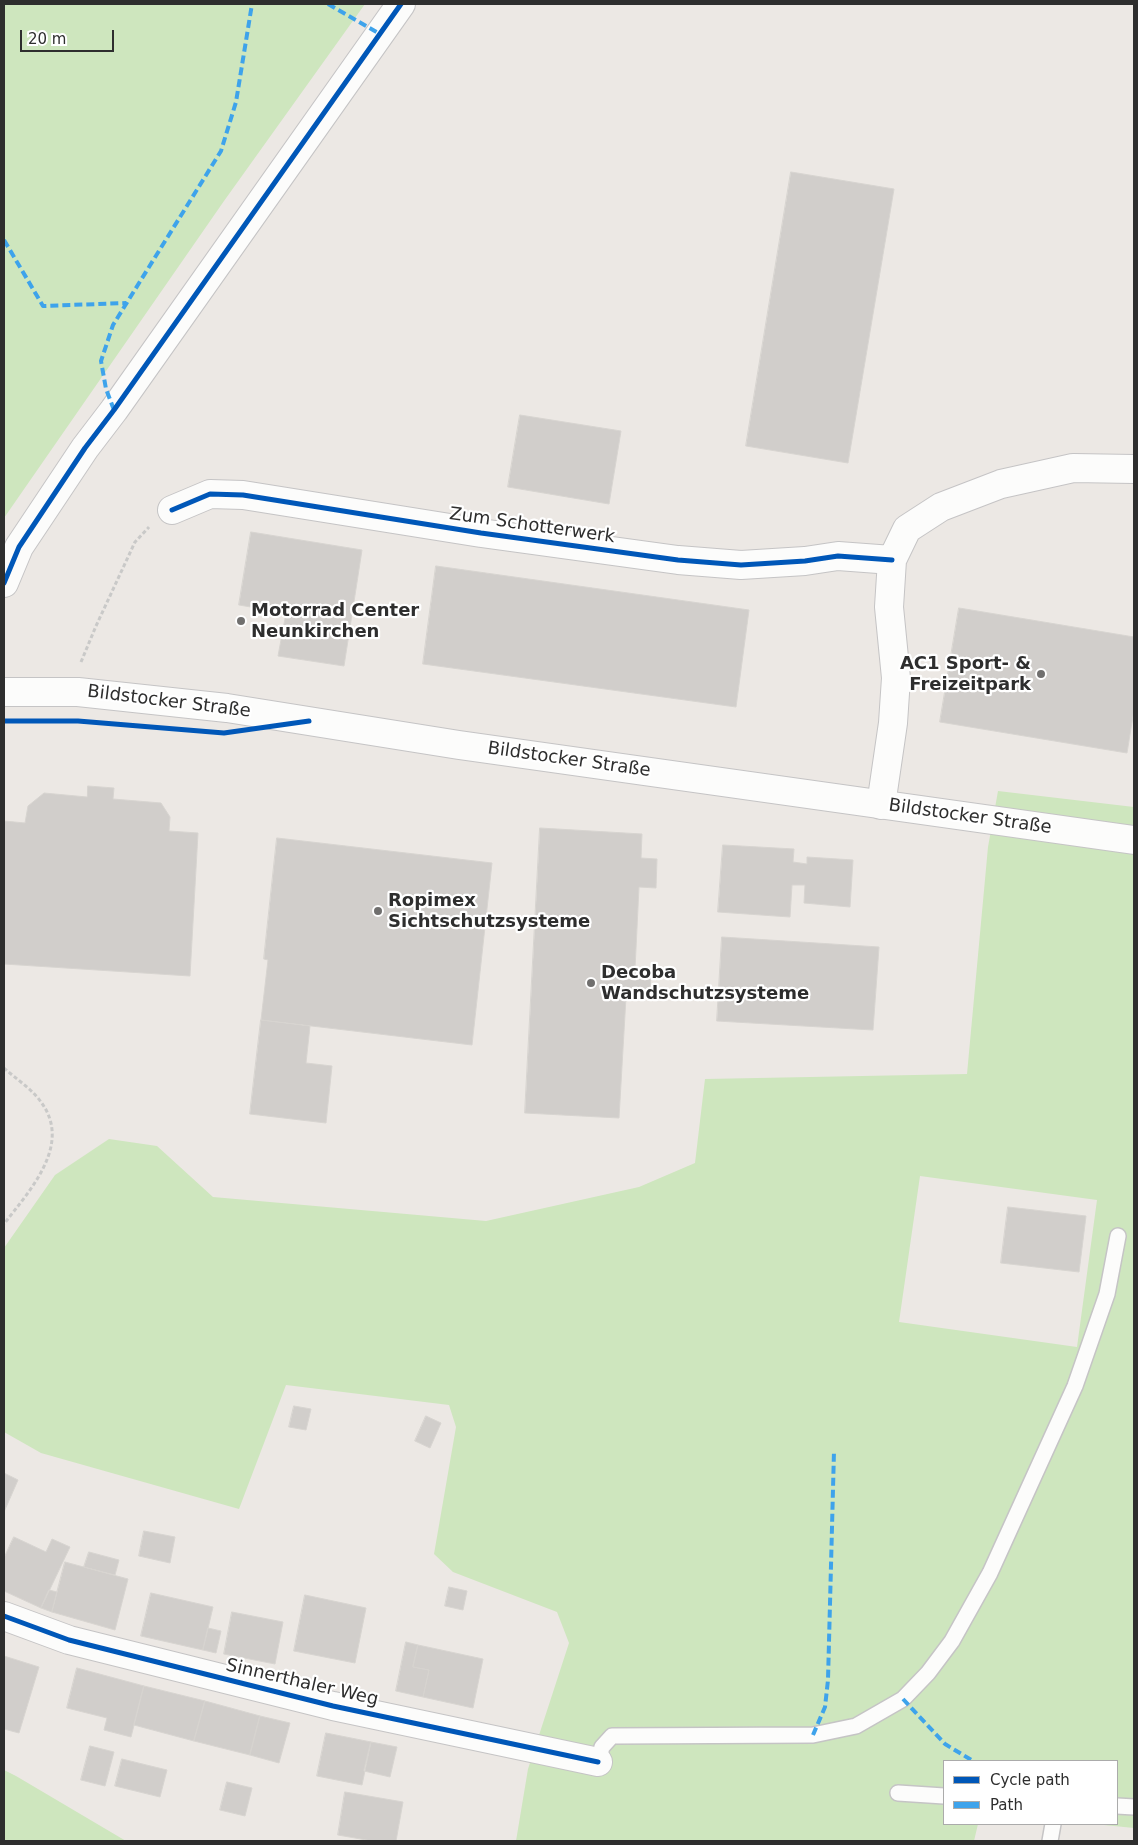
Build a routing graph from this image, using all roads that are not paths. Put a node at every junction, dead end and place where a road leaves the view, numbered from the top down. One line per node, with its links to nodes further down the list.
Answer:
1 (401, 4): 5 (street)
2 (1134, 469): 4 (street)
3 (172, 510): 4 (street, Zum Schotterwerk)
4 (892, 560): 7 (street)
5 (4, 583)
6 (4, 692): 7 (street, Bildstocker Straße)
7 (880, 805): 8 (street, Bildstocker Straße)
8 (1134, 840)
9 (1118, 1236): 11 (lane)
10 (4, 1616): 11 (street, Sinnerthaler Weg)
11 (598, 1762)
12 (898, 1793): 13 (lane)
13 (943, 1796)
14 (1118, 1806): 15 (lane)
15 (1134, 1807)
16 (1053, 1825): 17 (lane)
17 (1050, 1841)

